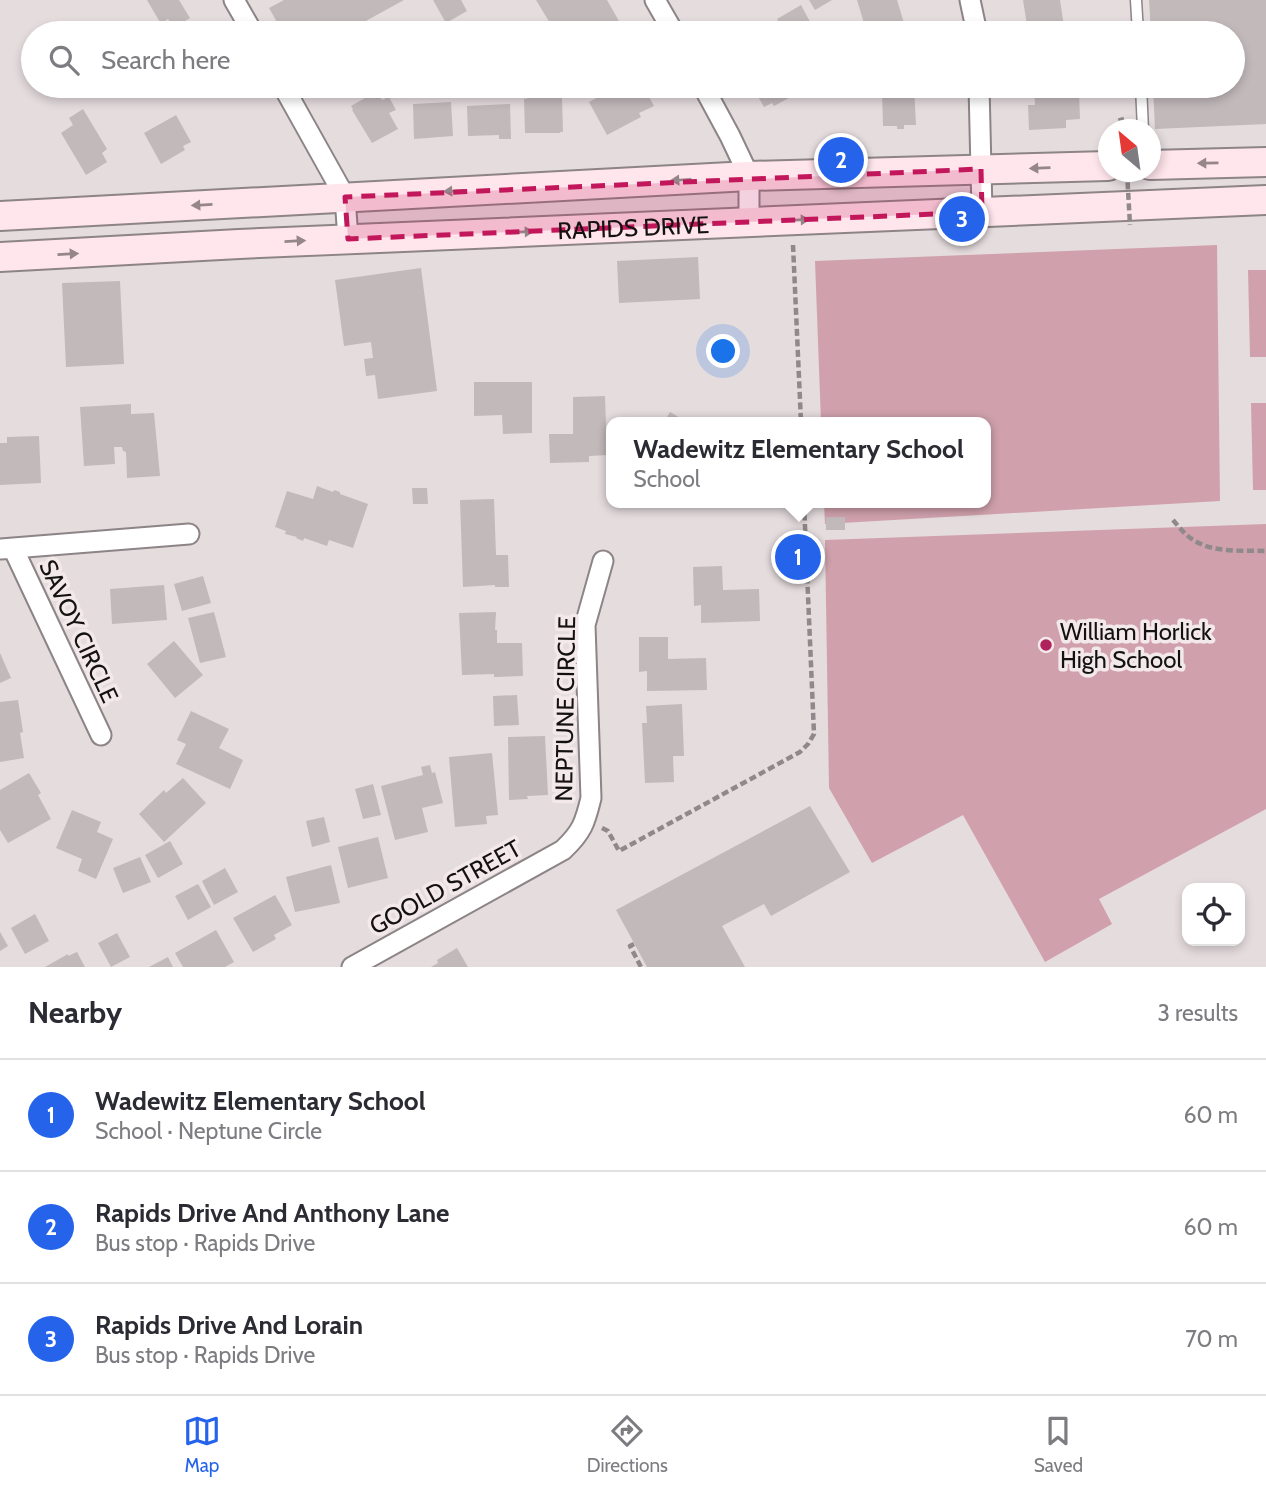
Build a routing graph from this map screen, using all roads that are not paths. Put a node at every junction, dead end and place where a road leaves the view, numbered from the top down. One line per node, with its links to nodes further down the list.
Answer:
1 (234, 0): 5 (street)
2 (655, 0): 6 (street)
3 (970, 0): 7 (street)
4 (1136, 0): 8 (lane)
5 (246, 21)
6 (667, 21)
7 (974, 21)
8 (1137, 21)
9 (289, 98): 19 (street)
10 (709, 98): 18 (street)
11 (979, 98): 17 (street)
12 (1142, 98): 13 (lane)
13 (1142, 119)
14 (1266, 162): 15 (street, one-way to 15)
15 (1161, 165)
16 (1098, 166): 17 (street, RAPIDS DRIVE, one-way to 17)
17 (981, 169): 18 (street, RAPIDS DRIVE); 21 (street)
18 (750, 176): 19 (street, RAPIDS DRIVE, one-way to 19); 23 (street)
19 (345, 197): 22 (street, RAPIDS DRIVE, one-way to 22); 24 (street)
20 (1266, 200): 21 (street, RAPIDS DRIVE)
21 (982, 212): 23 (street, RAPIDS DRIVE, one-way to 21)
22 (4, 216): 25 (street)
23 (749, 222): 24 (street, RAPIDS DRIVE, one-way to 23)
24 (348, 239): 25 (street, RAPIDS DRIVE, one-way to 24)
25 (5, 257)
26 (189, 534): 27 (street)
27 (7, 548): 29 (street, SAVOY CIRCLE)
28 (603, 561): 30 (street, NEPTUNE CIRCLE)
29 (100, 735)
30 (563, 850): 31 (street, GOOLD STREET)
31 (352, 967)

